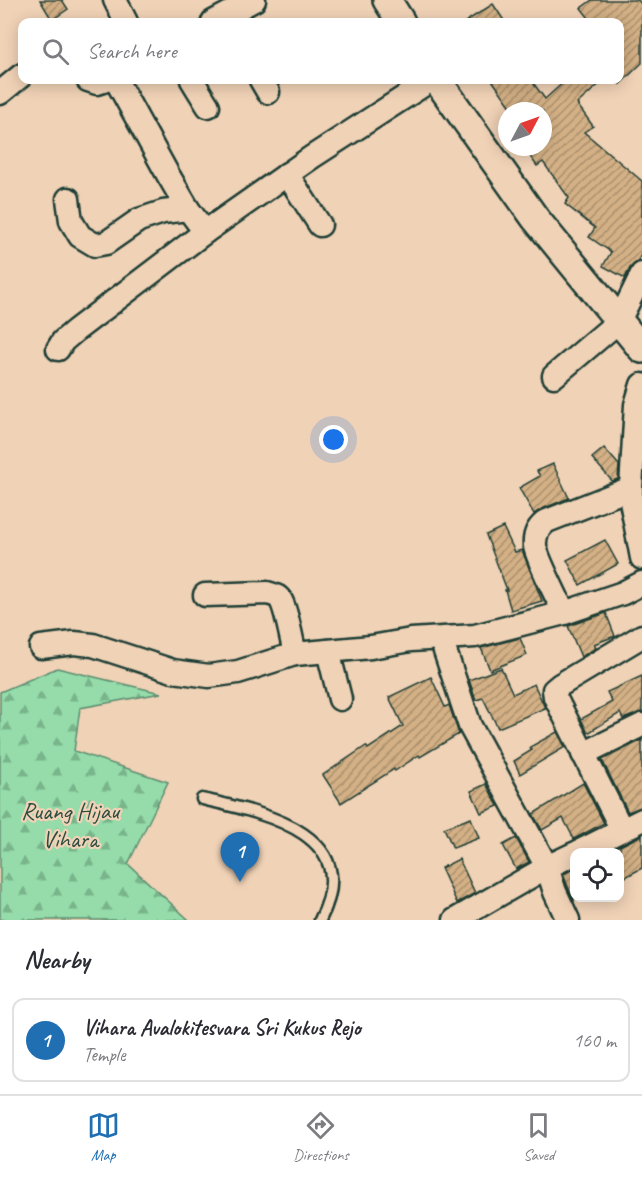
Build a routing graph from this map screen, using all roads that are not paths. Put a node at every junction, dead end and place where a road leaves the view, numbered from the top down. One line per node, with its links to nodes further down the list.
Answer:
1 (116, 0): 4 (street)
2 (254, 0): 5 (street)
3 (387, 0): 6 (street)
4 (124, 18)
5 (227, 18)
6 (398, 18)
7 (18, 78): 12 (street)
8 (118, 84): 16 (street)
9 (194, 84): 13 (street)
10 (425, 84): 14 (street)
11 (440, 84): 20 (street)
12 (0, 93)
13 (208, 106)
14 (287, 174): 17 (street); 18 (street)
15 (68, 199): 16 (street)
16 (188, 209): 18 (street)
17 (320, 225)
18 (205, 232): 21 (street)
19 (642, 274): 20 (street)
20 (619, 321): 22 (street); 23 (street)
21 (58, 349)
22 (642, 350)
23 (554, 376)
24 (642, 385): 25 (street)
25 (631, 488): 26 (street); 29 (street)
26 (642, 558)
27 (642, 583): 29 (street)
28 (205, 595): 34 (street)
29 (564, 613): 31 (street)
30 (642, 636): 37 (street)
31 (441, 639): 33 (street); 43 (street)
32 (41, 647): 34 (street)
33 (328, 651): 34 (street); 35 (street)
34 (295, 654)
35 (340, 699)
36 (642, 725): 37 (street)
37 (583, 754): 40 (street)
38 (202, 800): 44 (lane)
39 (642, 820): 40 (street)
40 (622, 831): 41 (street)
41 (586, 848)
42 (570, 856): 43 (street)
43 (547, 867): 45 (street); 46 (street)
44 (320, 920)
45 (455, 920)
46 (568, 920)

